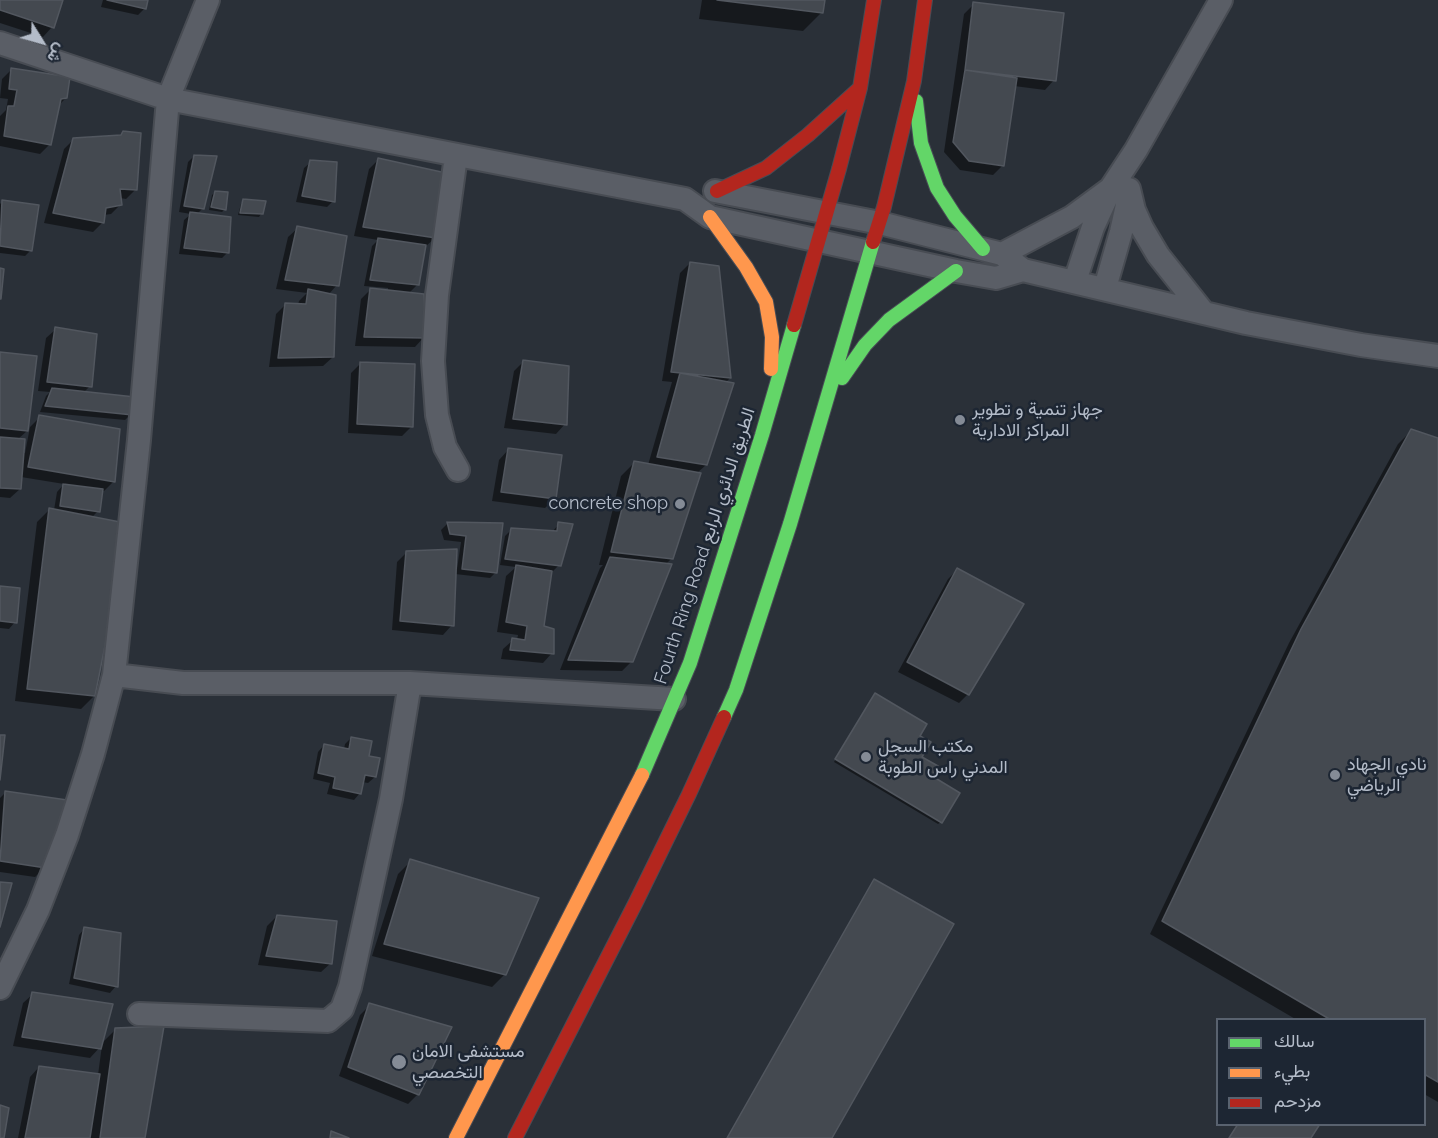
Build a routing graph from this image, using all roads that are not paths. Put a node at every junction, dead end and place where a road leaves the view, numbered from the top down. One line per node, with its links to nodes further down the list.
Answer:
1 (208, 0): 8 (street)
2 (874, 0): 7 (main road, Fourth Ring Road الطريق الدائري الرابع)
3 (925, 0): 6 (main road)
4 (1221, 0): 10 (street)
5 (0, 43): 8 (street)
6 (914, 81): 15 (main road); 17 (main road)
7 (860, 88): 11 (main road); 13 (main road, Fourth Ring Road الطريق الدائري الرابع)
8 (168, 99): 9 (street); 28 (street)
9 (456, 156): 12 (street); 27 (street)
10 (1120, 189): 17 (street); 21 (street); 22 (street); 23 (street)
11 (717, 191): 12 (street); 13 (street)
12 (685, 199): 14 (street)
13 (827, 212): 15 (street); 16 (main road, Fourth Ring Road الطريق الدائري الرابع)
14 (710, 217): 16 (street); 26 (main road)
15 (880, 223): 17 (street); 18 (main road)
16 (817, 241): 18 (street); 26 (main road, Fourth Ring Road الطريق الدائري الرابع)
17 (992, 252): 19 (street)
18 (870, 253): 20 (street); 25 (main road)
19 (1023, 270): 20 (street); 21 (street)
20 (956, 271): 25 (main road)
21 (1075, 281): 22 (street)
22 (1105, 288): 23 (street)
23 (1204, 313): 24 (street)
24 (1438, 356)
25 (825, 405): 34 (main road)
26 (762, 435): 30 (main road, Fourth Ring Road الطريق الدائري الرابع)
27 (458, 470)
28 (114, 675): 29 (street); 31 (street)
29 (410, 683): 30 (street); 32 (street)
30 (674, 699): 33 (main road, Fourth Ring Road الطريق الدائري الرابع)
31 (0, 988)
32 (139, 1014)
33 (456, 1138)
34 (515, 1138)

